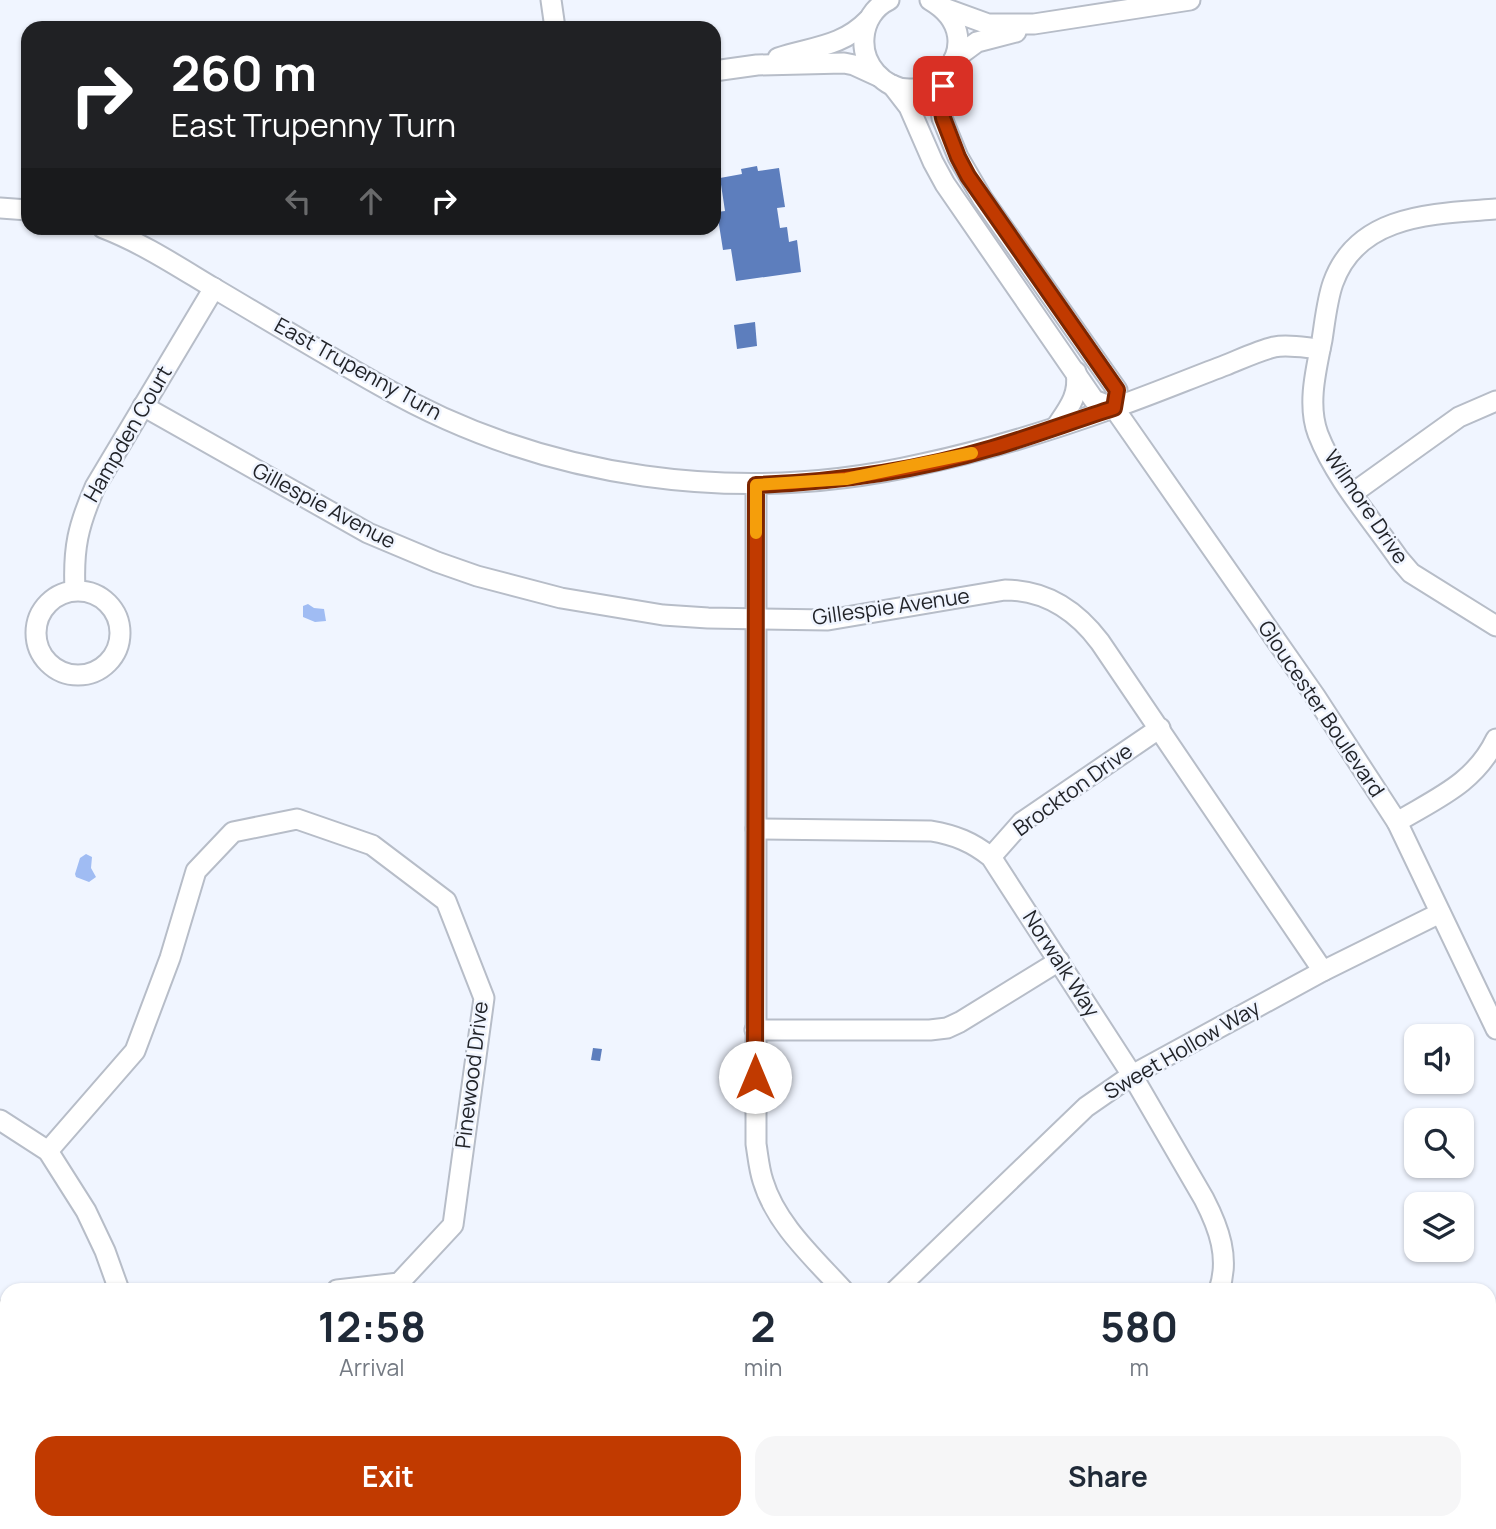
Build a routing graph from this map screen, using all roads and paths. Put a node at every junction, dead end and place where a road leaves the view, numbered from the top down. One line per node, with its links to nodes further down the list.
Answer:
1 (551, 0): 5 (street)
2 (1190, 0): 6 (street)
3 (937, 4): 6 (street); 7 (street, Gloucester Boulevard)
4 (879, 7): 8 (street); 10 (street, Gloucester Boulevard)
5 (554, 21)
6 (1034, 24): 7 (street)
7 (952, 64): 10 (street); 20 (street, Gloucester Boulevard)
8 (757, 65): 9 (street); 10 (street)
9 (721, 70)
10 (886, 81): 17 (street, Gloucester Boulevard)
11 (0, 208): 13 (street)
12 (1496, 209): 16 (street, Wilmore Drive)
13 (21, 210)
14 (118, 235): 15 (street, East Trupenny Turn)
15 (214, 288): 19 (street, Hampden Court); 22 (street, East Trupenny Turn)
16 (1320, 349): 20 (street, East Trupenny Turn); 23 (street, Wilmore Drive)
17 (1075, 371): 20 (street, Gloucester Boulevard); 21 (street)
18 (1496, 401): 23 (street)
19 (143, 405): 24 (street, Hampden Court); 25 (street, Gillespie Avenue)
20 (1114, 408): 21 (street, East Trupenny Turn); 29 (street, Gloucester Boulevard)
21 (1056, 427): 22 (street, East Trupenny Turn)
22 (756, 485): 25 (street)
23 (1353, 493): 26 (street, Wilmore Drive)
24 (75, 590): 24 (street)
25 (756, 620): 27 (street, Gillespie Avenue); 30 (street)
26 (1496, 626)
27 (1160, 728): 31 (street, Brockton Drive); 34 (street, Gillespie Avenue)
28 (1496, 739): 29 (street)
29 (1397, 822): 32 (street, Gloucester Boulevard)
30 (755, 829): 31 (street, Norwalk Way); 36 (street)
31 (991, 858): 33 (street, Norwalk Way)
32 (1440, 913): 34 (street, Sweet Hollow Way); 35 (street, Gloucester Boulevard)
33 (1059, 961): 36 (street); 37 (street, Norwalk Way)
34 (1324, 971): 37 (street, Sweet Hollow Way)
35 (1496, 1029)
36 (755, 1030): 42 (street)
37 (1132, 1075): 43 (street, Sweet Hollow Way); 44 (street, Norwalk Way)
38 (0, 1120): 39 (street)
39 (48, 1151): 40 (street); 41 (street, Pinewood Drive)
40 (116, 1283)
41 (398, 1283)
42 (837, 1283)
43 (903, 1283)
44 (1220, 1283)

